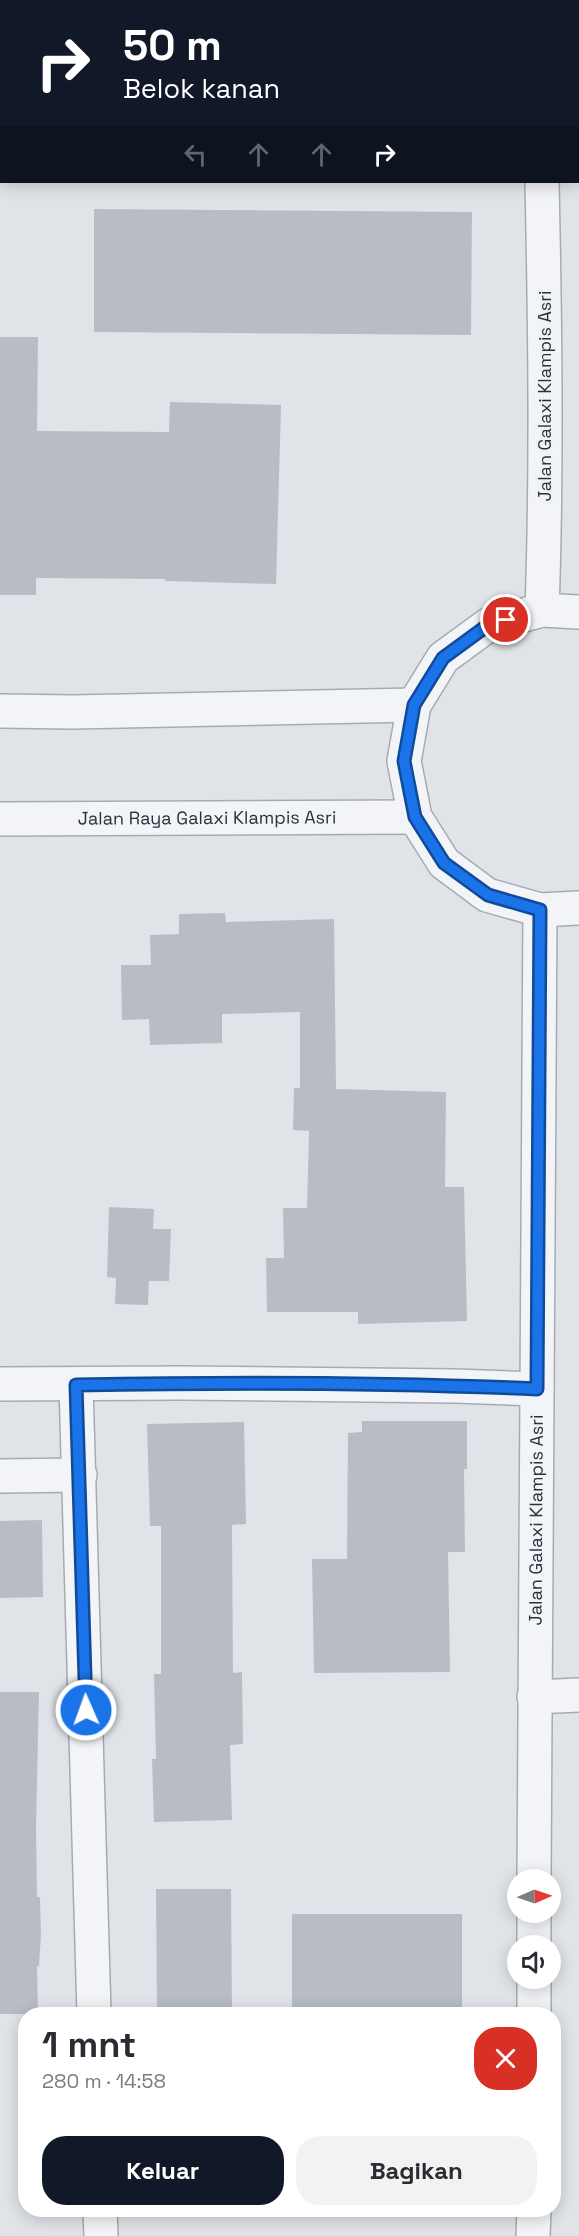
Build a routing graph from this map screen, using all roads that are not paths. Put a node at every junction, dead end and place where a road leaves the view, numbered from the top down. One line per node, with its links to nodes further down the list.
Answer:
1 (542, 183): 2 (street, Jalan Galaxi Klampis Asri)
2 (542, 610): 3 (street); 4 (street)
3 (579, 612)
4 (414, 705): 5 (street); 6 (street)
5 (0, 711)
6 (415, 817): 7 (street, Jalan Raya Galaxi Klampis Asri); 9 (street)
7 (0, 819)
8 (579, 908): 9 (street)
9 (540, 910): 12 (street, Jalan Galaxi Klampis Asri)
10 (0, 1384): 11 (street)
11 (76, 1385): 12 (street); 13 (street)
12 (537, 1389): 16 (street, Jalan Galaxi Klampis Asri)
13 (80, 1475): 14 (street); 19 (street)
14 (0, 1476)
15 (579, 1695): 16 (street)
16 (534, 1696): 17 (street, Jalan Galaxi Klampis Asri)
17 (534, 1869)
18 (534, 1989): 20 (street)
19 (94, 2007)
20 (534, 2007)
21 (100, 2217): 23 (street)
22 (534, 2217): 24 (street)
23 (100, 2236)
24 (534, 2236)

